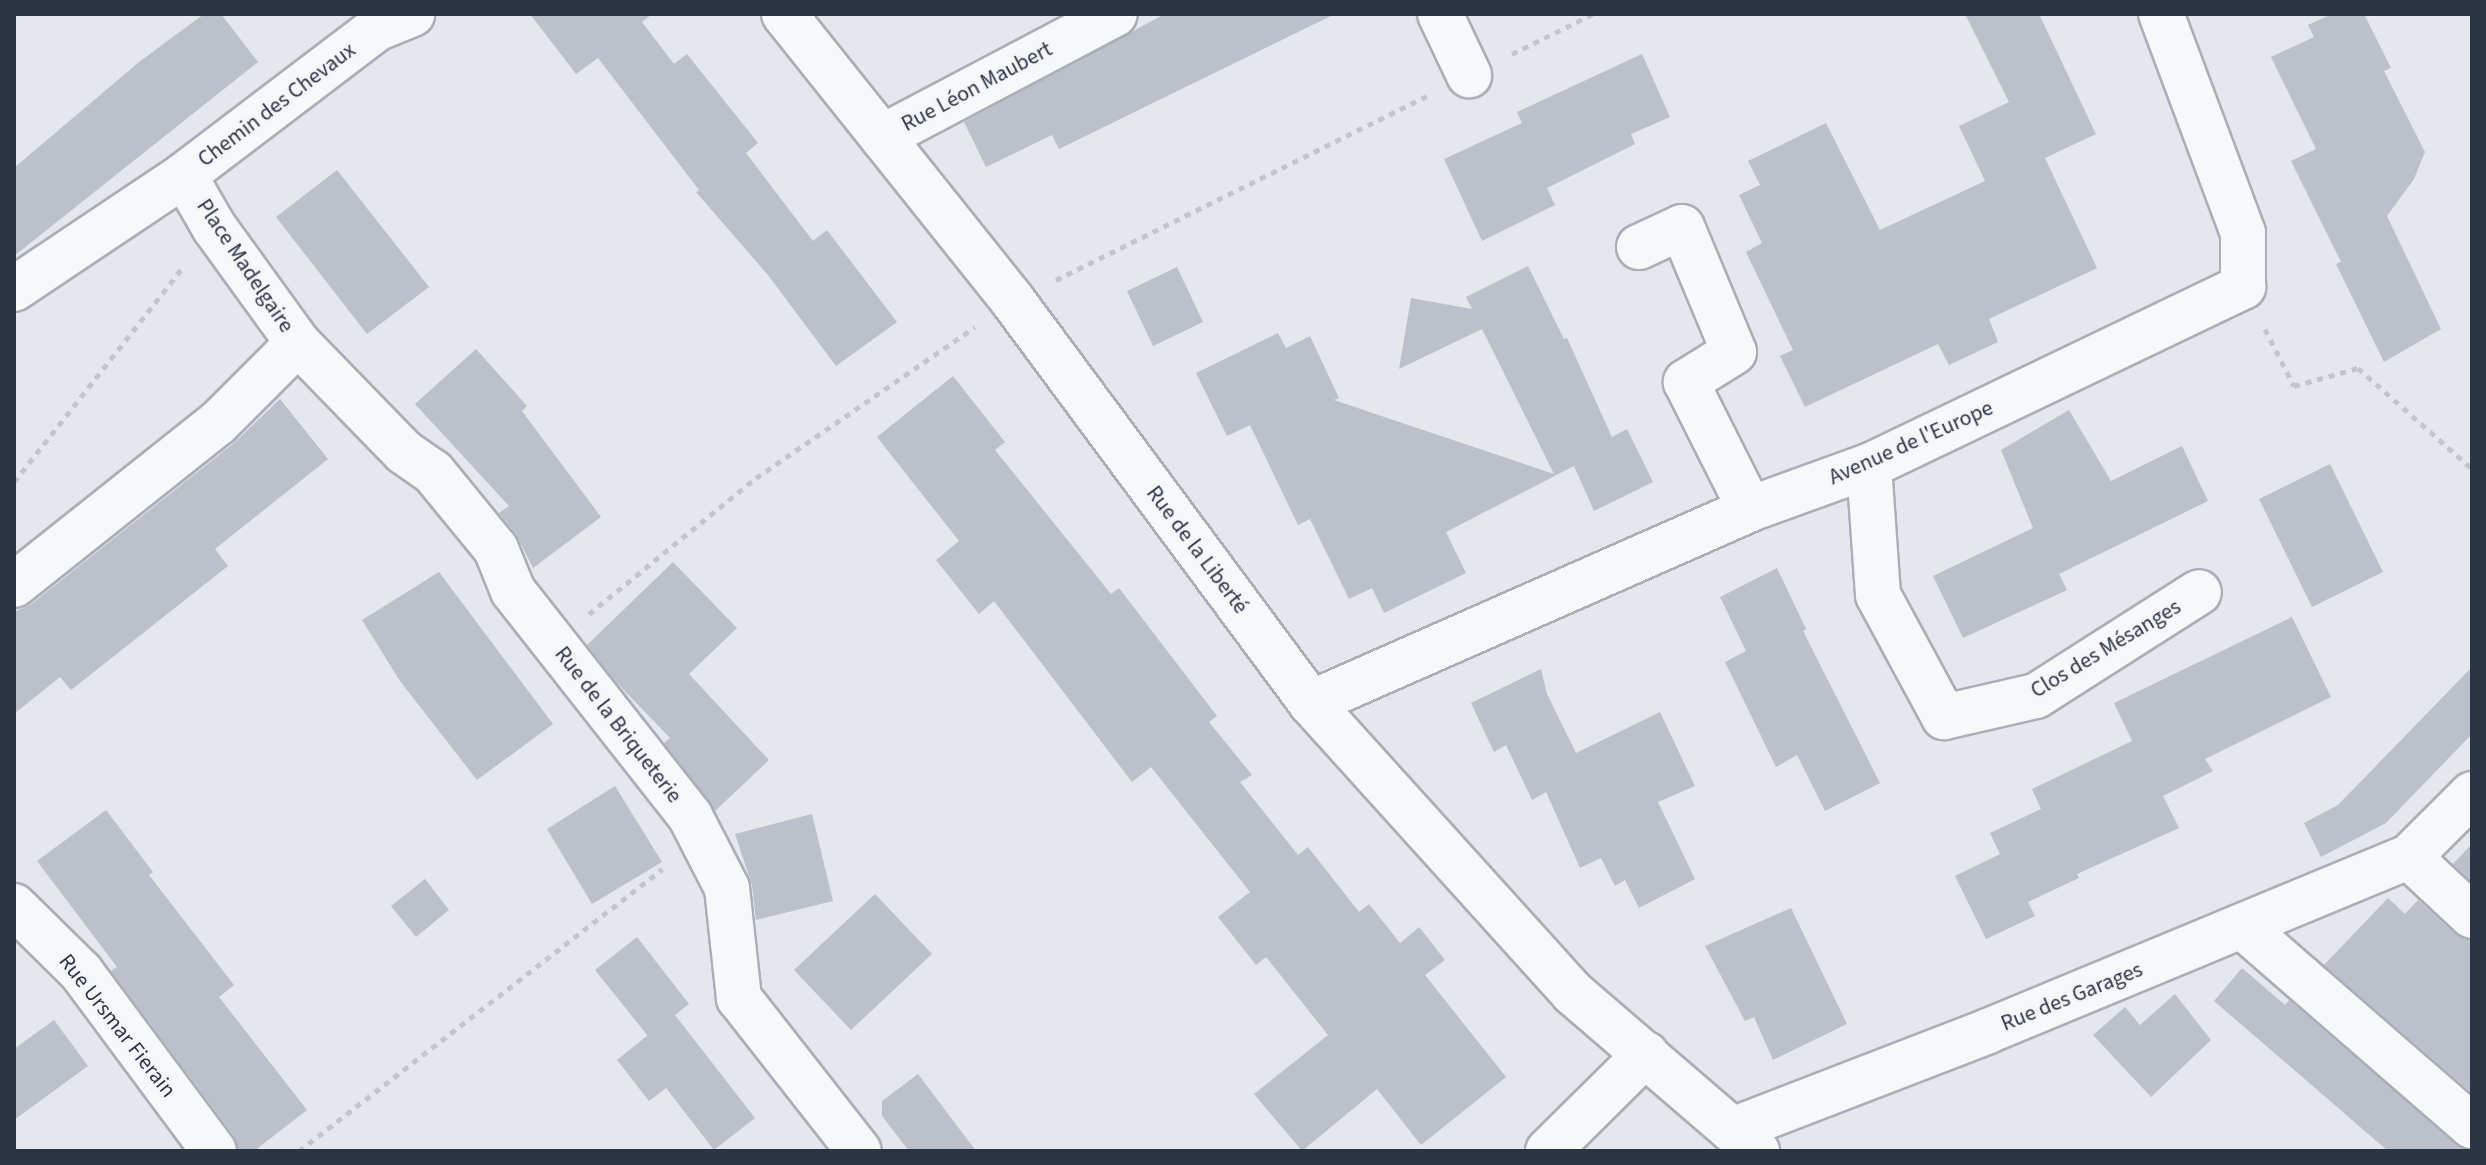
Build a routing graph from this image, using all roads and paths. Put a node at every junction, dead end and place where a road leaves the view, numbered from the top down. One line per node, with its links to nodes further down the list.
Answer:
1 (412, 14): 9 (street, Chemin des Chevaux)
2 (784, 14): 8 (street, Rue de la Liberté)
3 (1115, 14): 8 (street, Rue Léon Maubert)
4 (1440, 14): 7 (street)
5 (1593, 14): 7 (path)
6 (2161, 14): 12 (street)
7 (1469, 75): 14 (path)
8 (882, 137): 14 (street, Rue de la Liberté)
9 (184, 175): 10 (street, Place Madelgaire); 13 (street, Place Madelgaire)
10 (214, 227): 15 (street, Place Madelgaire); 18 (path)
11 (1639, 247): 19 (street)
12 (2243, 287): 16 (street, Avenue de l'Europe); 17 (path)
13 (14, 289)
14 (1013, 301): 22 (path); 23 (street, Rue de la Liberté)
15 (298, 343): 20 (street, Place Madelgaire); 22 (street, Rue de la Briqueterie)
16 (1869, 466): 19 (street, Avenue de l'Europe); 21 (street, Clos des Mésanges)
17 (2472, 469)
18 (14, 482)
19 (1750, 509): 23 (street, Avenue de l'Europe)
20 (17, 577)
21 (2199, 592)
22 (554, 642): 25 (street, Rue de la Briqueterie)
23 (1311, 703): 30 (street, Rue de la Liberté)
24 (2472, 794): 26 (street, Rue des Garages)
25 (702, 840): 34 (path); 35 (street, Rue de la Briqueterie)
26 (2409, 857): 28 (street); 29 (street, Rue des Garages)
27 (14, 906): 33 (street, Rue Ursmar Fierain)
28 (2472, 916)
29 (2244, 928): 31 (street); 32 (street, Rue des Garages)
30 (1646, 1054): 32 (street, Rue de la Liberté); 36 (street)
31 (2472, 1126)
32 (1744, 1140)
33 (214, 1151)
34 (299, 1151)
35 (859, 1151)
36 (1548, 1151)

